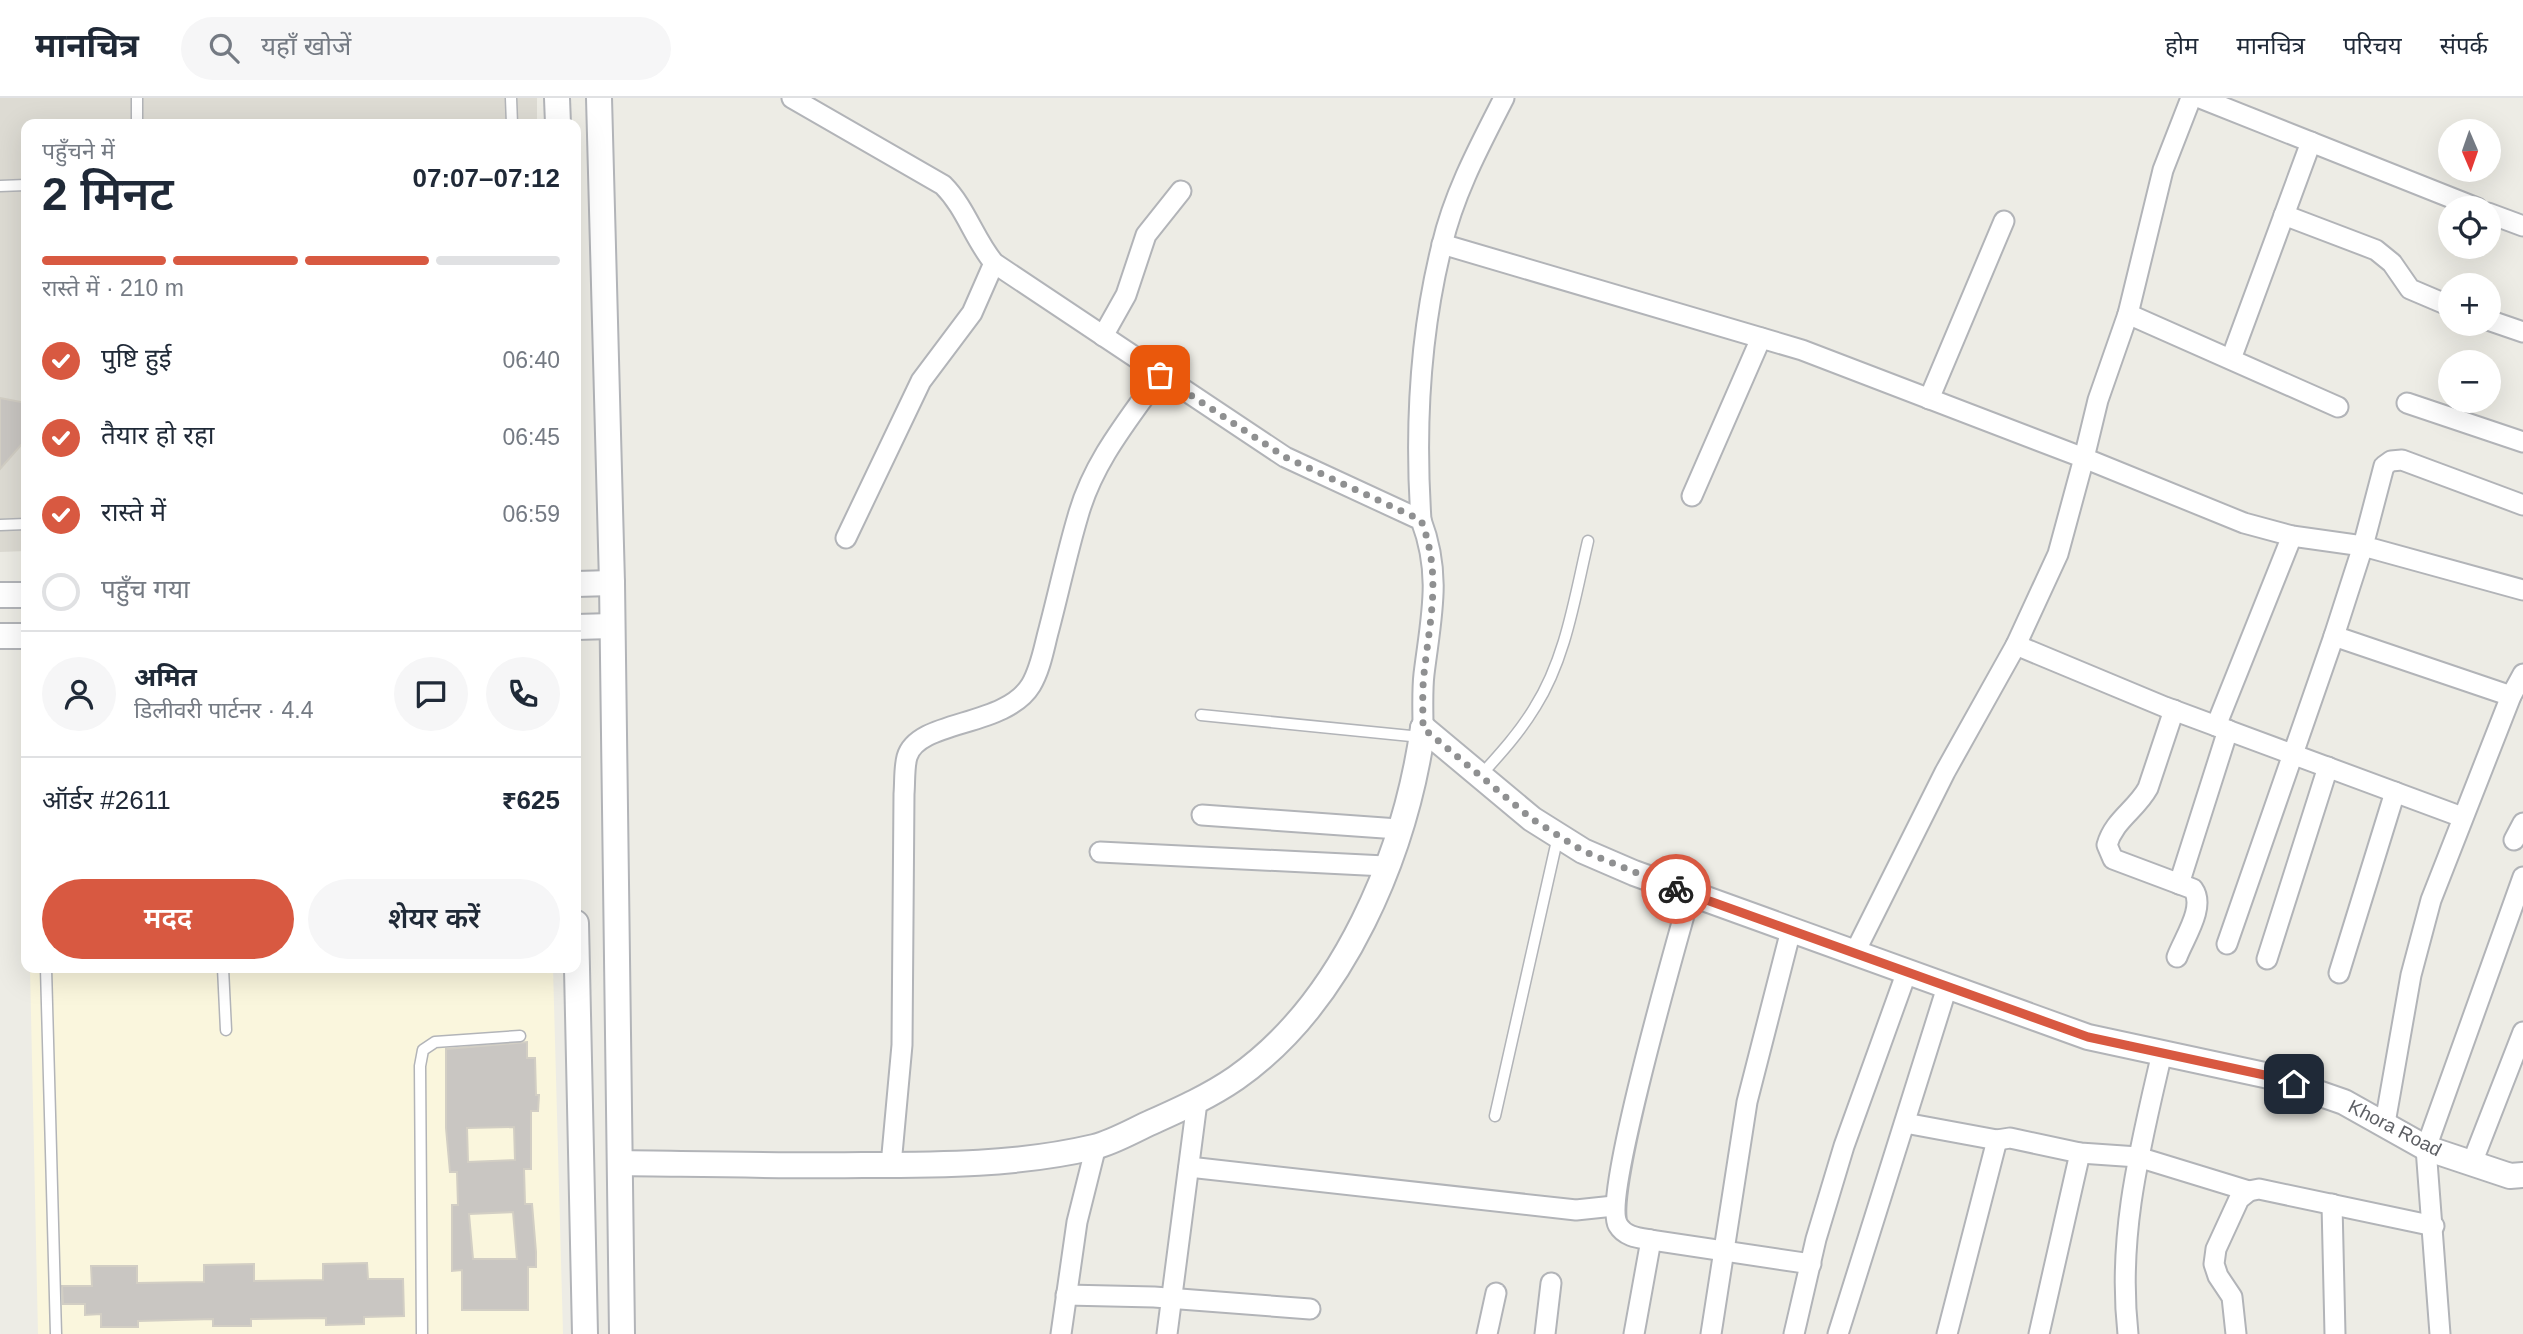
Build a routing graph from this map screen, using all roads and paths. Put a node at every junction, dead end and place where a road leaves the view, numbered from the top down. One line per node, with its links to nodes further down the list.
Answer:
1 (137, 98): 9 (lane)
2 (511, 98): 10 (lane)
3 (557, 98): 11 (street)
4 (599, 98): 45 (street)
5 (792, 98): 22 (street)
6 (1504, 98): 21 (street)
7 (2191, 98): 24 (street)
8 (2200, 98): 12 (street)
9 (137, 119)
10 (512, 119)
11 (558, 119)
12 (2311, 142): 16 (street); 17 (street)
13 (0, 186): 14 (lane)
14 (21, 186)
15 (1181, 191): 27 (street)
16 (2447, 196)
17 (2284, 215): 23 (street); 29 (street)
18 (2501, 218): 20 (street)
19 (2004, 220): 31 (street)
20 (2523, 226)
21 (1442, 244): 28 (street); 38 (street)
22 (994, 263): 27 (street); 42 (street)
23 (2438, 301)
24 (2128, 314): 29 (street); 35 (street)
25 (2501, 324): 26 (street)
26 (2523, 332)
27 (1103, 336): 30 (street)
28 (1761, 338): 31 (street); 36 (street)
29 (2231, 359): 33 (street)
30 (1160, 375): 38 (street); 100 (street)
31 (1929, 398): 35 (street)
32 (2407, 403): 34 (street)
33 (2338, 407)
34 (2523, 442)
35 (2084, 458): 41 (street); 55 (street)
36 (1692, 496)
37 (2523, 505): 44 (street)
38 (1421, 520): 60 (street)
39 (21, 524): 40 (lane)
40 (0, 525)
41 (2292, 536): 44 (street); 59 (street)
42 (846, 538)
43 (1588, 541): 63 (lane)
44 (2363, 546): 47 (street); 54 (street)
45 (612, 583): 46 (street); 50 (street)
46 (581, 584)
47 (2523, 590)
48 (0, 595): 49 (street)
49 (21, 595)
50 (612, 626): 51 (street); 98 (street)
51 (581, 627)
52 (0, 636): 53 (street)
53 (21, 636)
54 (2334, 636): 56 (street); 61 (street)
55 (2016, 645): 57 (street); 76 (street)
56 (2518, 687): 66 (street)
57 (2174, 710): 59 (street); 72 (street)
58 (1201, 715): 60 (lane)
59 (2222, 728): 61 (street); 72 (street)
60 (1423, 733): 63 (street, Khora Road); 67 (street)
61 (2292, 754): 62 (street); 75 (street)
62 (2328, 768): 64 (street); 78 (street)
63 (1481, 776): 68 (street, Khora Road)
64 (2395, 792): 66 (street); 82 (street)
65 (1202, 815): 67 (street)
66 (2462, 817): 92 (street)
67 (1398, 829): 70 (street)
68 (1558, 835): 73 (street, Khora Road); 90 (lane)
69 (1100, 852): 70 (street)
70 (1385, 866): 89 (street)
71 (2523, 877): 95 (street)
72 (2179, 884): 77 (street)
73 (1690, 894): 74 (street, Khora Road); 105 (street)
74 (1791, 930): 76 (street, Khora Road); 108 (street)
75 (2227, 944)
76 (1854, 954): 83 (street, Khora Road)
77 (2177, 957)
78 (2267, 959)
79 (46, 973): 115 (lane)
80 (223, 973): 85 (lane)
81 (577, 973): 117 (street)
82 (2339, 973)
83 (1906, 974): 84 (street, Khora Road); 109 (street)
84 (1947, 987): 88 (street, Khora Road); 91 (street)
85 (226, 1030)
86 (2523, 1032): 99 (street)
87 (520, 1036): 116 (lane)
88 (2162, 1053): 92 (street, Khora Road); 97 (street)
89 (1197, 1102): 94 (street); 101 (street)
90 (1495, 1116)
91 (1905, 1123): 93 (street); 126 (street)
92 (2385, 1123): 95 (street, Khora Road)
93 (1997, 1140): 96 (street); 127 (street)
94 (1097, 1146): 100 (street); 112 (street)
95 (2426, 1148): 99 (street, Khora Road); 106 (street)
96 (2080, 1153): 97 (street); 128 (street)
97 (2138, 1157): 103 (street); 129 (street)
98 (620, 1163): 100 (street); 118 (street)
99 (2472, 1163): 102 (street, Khora Road)
100 (891, 1165)
101 (1189, 1167): 105 (street); 113 (street)
102 (2523, 1180)
103 (2249, 1191): 104 (street); 130 (street)
104 (2332, 1204): 106 (street); 131 (street)
105 (1614, 1206): 107 (street)
106 (2434, 1226): 132 (street)
107 (1651, 1240): 108 (street); 123 (street)
108 (1724, 1252): 109 (street); 124 (street)
109 (1811, 1264): 125 (street)
110 (1551, 1283): 122 (street)
111 (1496, 1293): 121 (street)
112 (1066, 1295): 113 (street); 119 (street)
113 (1172, 1298): 114 (street); 120 (street)
114 (1310, 1309)
115 (55, 1334)
116 (422, 1334)
117 (585, 1334)
118 (622, 1334)
119 (1061, 1334)
120 (1167, 1334)
121 (1487, 1334)
122 (1545, 1334)
123 (1634, 1334)
124 (1711, 1334)
125 (1794, 1334)
126 (1838, 1334)
127 (1947, 1334)
128 (2039, 1334)
129 (2128, 1334)
130 (2236, 1334)
131 (2334, 1334)
132 (2440, 1334)

